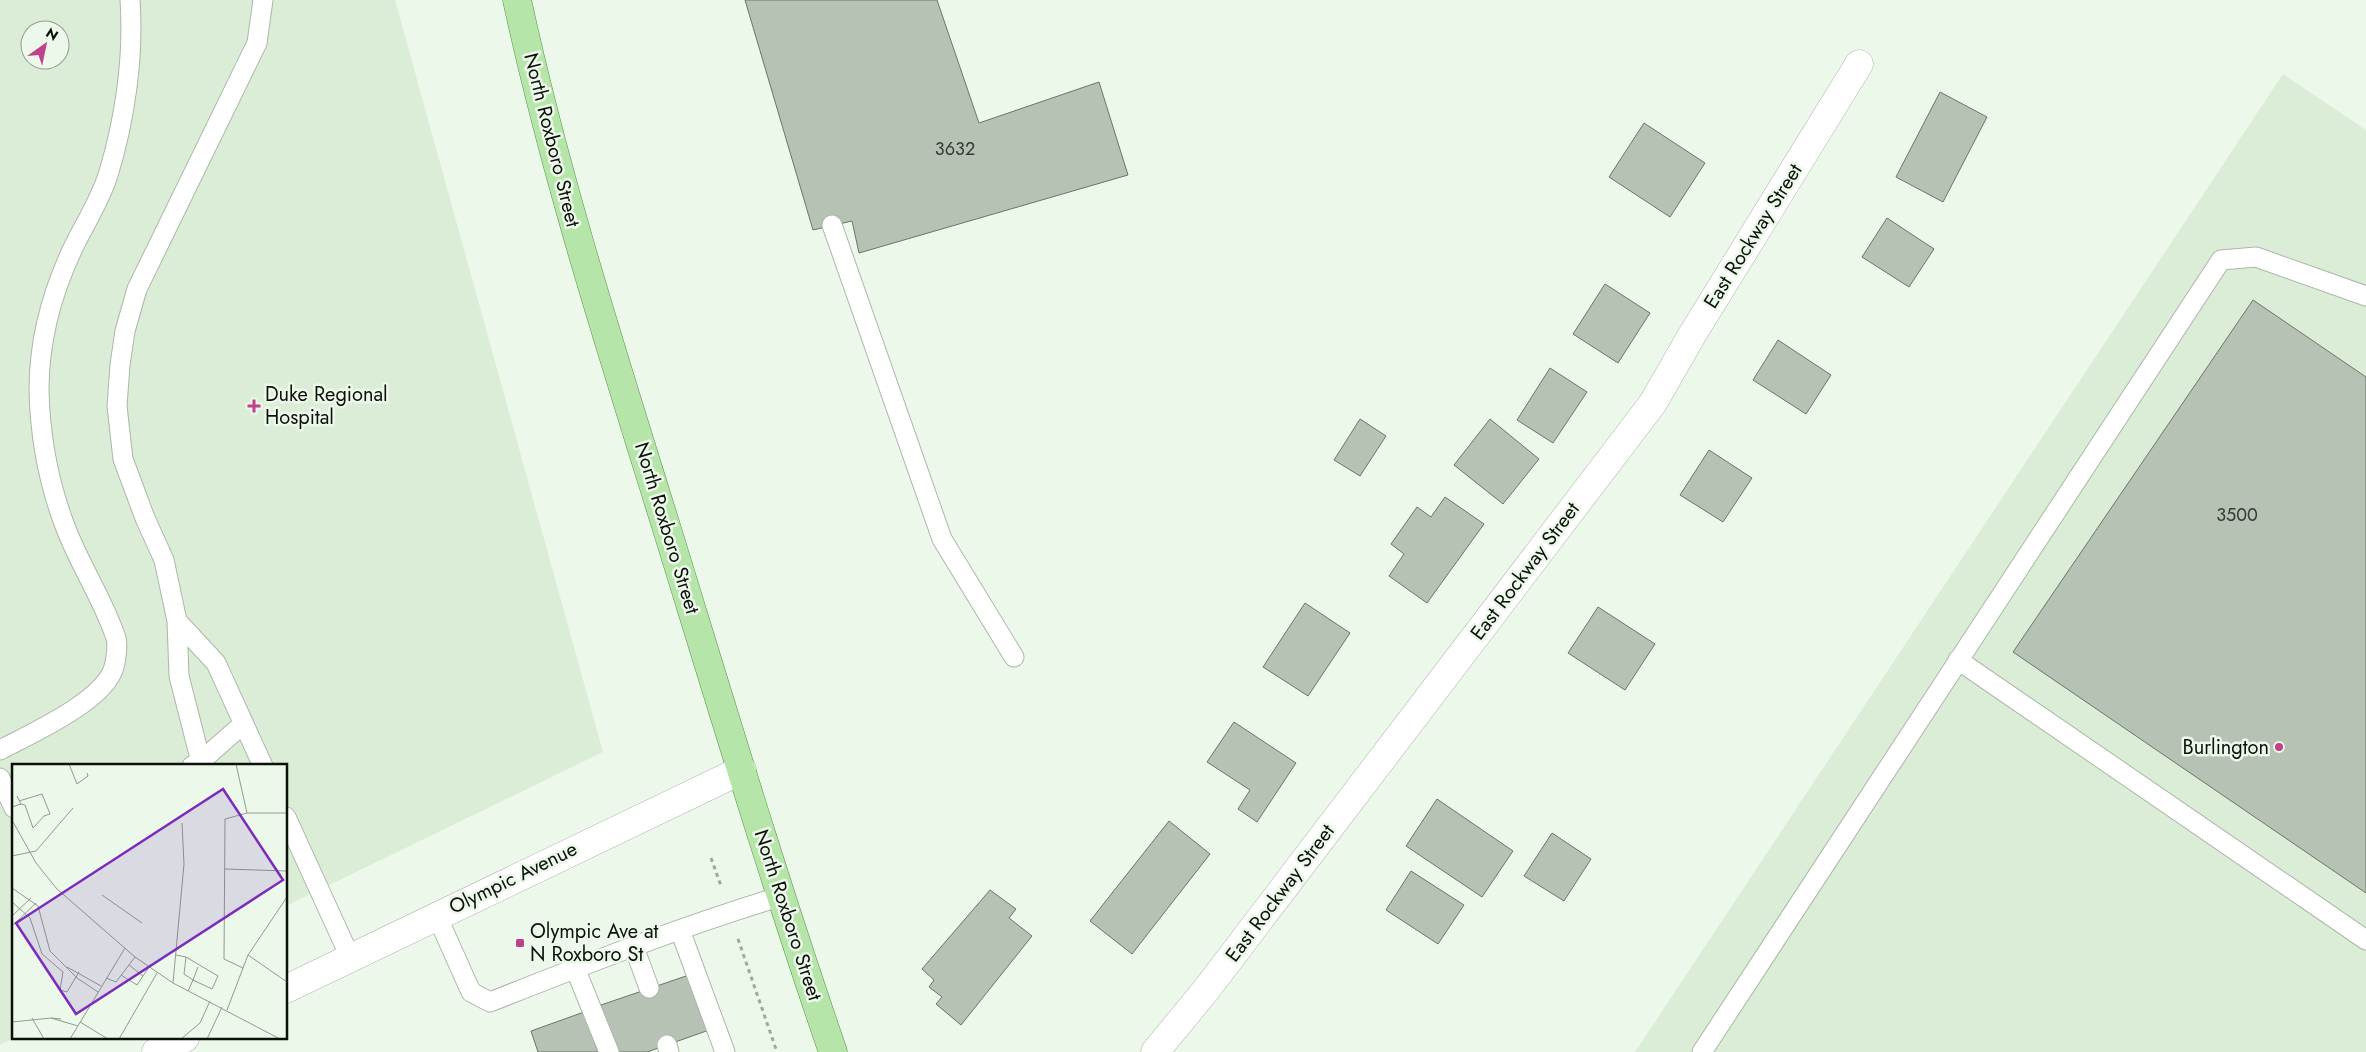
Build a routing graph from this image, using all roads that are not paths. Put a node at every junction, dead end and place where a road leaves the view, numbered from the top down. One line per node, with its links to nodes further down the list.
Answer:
1 (130, 0): 11 (lane)
2 (263, 0): 7 (lane)
3 (517, 0): 15 (main road, North Roxboro Street)
4 (1859, 64): 33 (street, East Rockway Street)
5 (832, 225): 8 (lane)
6 (2366, 296): 9 (lane)
7 (177, 621): 10 (lane); 12 (lane)
8 (1014, 657)
9 (1958, 660): 22 (lane); 34 (lane)
10 (243, 724): 13 (lane); 14 (lane)
11 (0, 750)
12 (198, 764)
13 (199, 764)
14 (262, 764)
15 (742, 770): 19 (main road, North Roxboro Street); 20 (street, Olympic Avenue)
16 (0, 778): 17 (lane)
17 (12, 804)
18 (288, 821): 24 (lane)
19 (782, 896): 21 (lane); 29 (main road, North Roxboro Street)
20 (437, 916): 24 (street, Olympic Avenue); 25 (lane)
21 (680, 930): 23 (lane); 32 (lane)
22 (2366, 940)
23 (634, 947): 25 (lane); 27 (lane)
24 (350, 957): 26 (street, Olympic Avenue)
25 (575, 968): 31 (lane)
26 (289, 981)
27 (649, 988)
28 (181, 1040): 30 (street)
29 (830, 1051)
30 (156, 1052)
31 (609, 1052)
32 (725, 1052)
33 (1155, 1052)
34 (1702, 1052)

